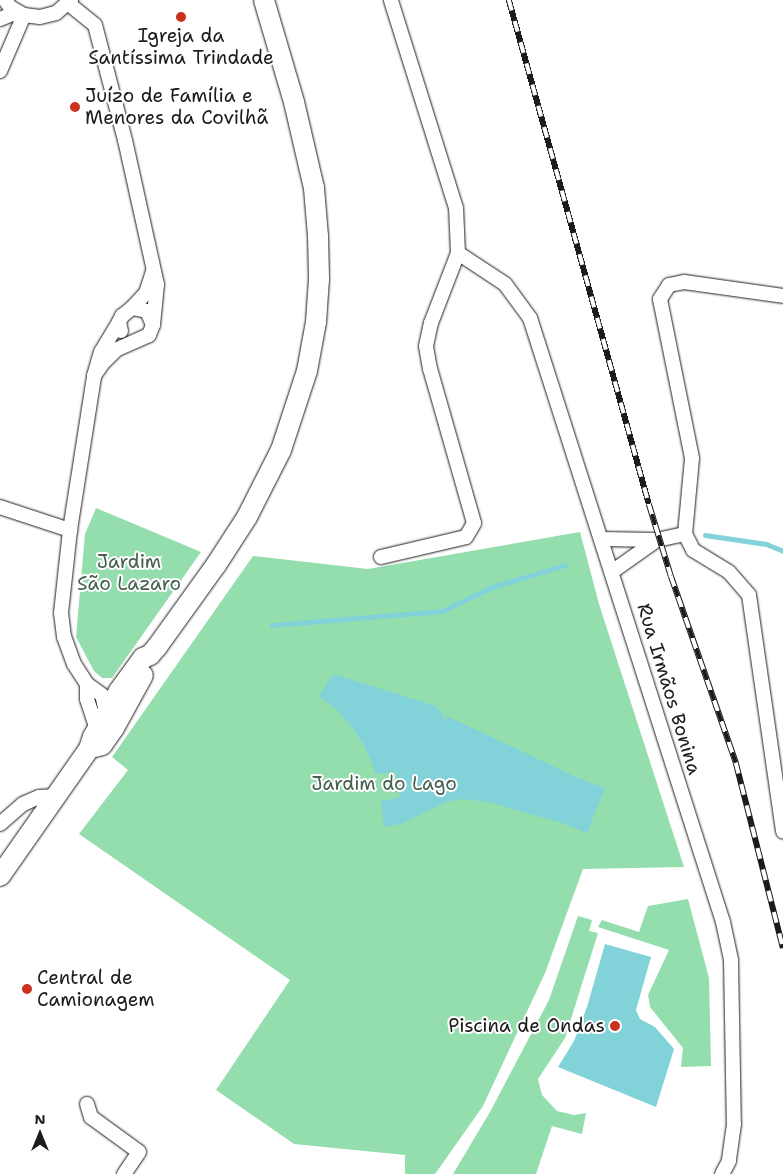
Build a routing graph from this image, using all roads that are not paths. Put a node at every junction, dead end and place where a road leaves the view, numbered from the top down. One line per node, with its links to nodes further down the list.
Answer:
1 (5, 0): 5 (street)
2 (264, 0): 23 (main road)
3 (391, 0): 8 (street)
4 (70, 2): 5 (street); 9 (street)
5 (21, 13): 6 (street); 7 (street)
6 (0, 19)
7 (0, 70)
8 (458, 253): 19 (street, Rua Irmãos Bonina); 21 (street)
9 (154, 266): 11 (street); 13 (street)
10 (783, 296): 18 (street)
11 (132, 308): 12 (street); 13 (street)
12 (119, 322): 14 (street); 15 (street)
13 (153, 325): 14 (street)
14 (134, 341): 15 (street)
15 (94, 376): 17 (street)
16 (0, 506): 17 (street)
17 (70, 530): 24 (street)
18 (685, 534): 20 (street); 31 (street)
19 (602, 539): 20 (street); 22 (street, Rua Irmãos Bonina)
20 (657, 540): 22 (street)
21 (382, 557)
22 (612, 571): 35 (street, Rua Irmãos Bonina)
23 (150, 655): 25 (main road); 28 (main road)
24 (87, 684): 25 (street); 26 (street); 27 (street)
25 (119, 691): 26 (main road)
26 (106, 712): 27 (main road)
27 (97, 730): 28 (main road)
28 (89, 749): 29 (main road)
29 (57, 796): 30 (street); 32 (main road)
30 (0, 824)
31 (783, 832)
32 (0, 876)
33 (87, 1104): 34 (street)
34 (124, 1174)
35 (722, 1174)

